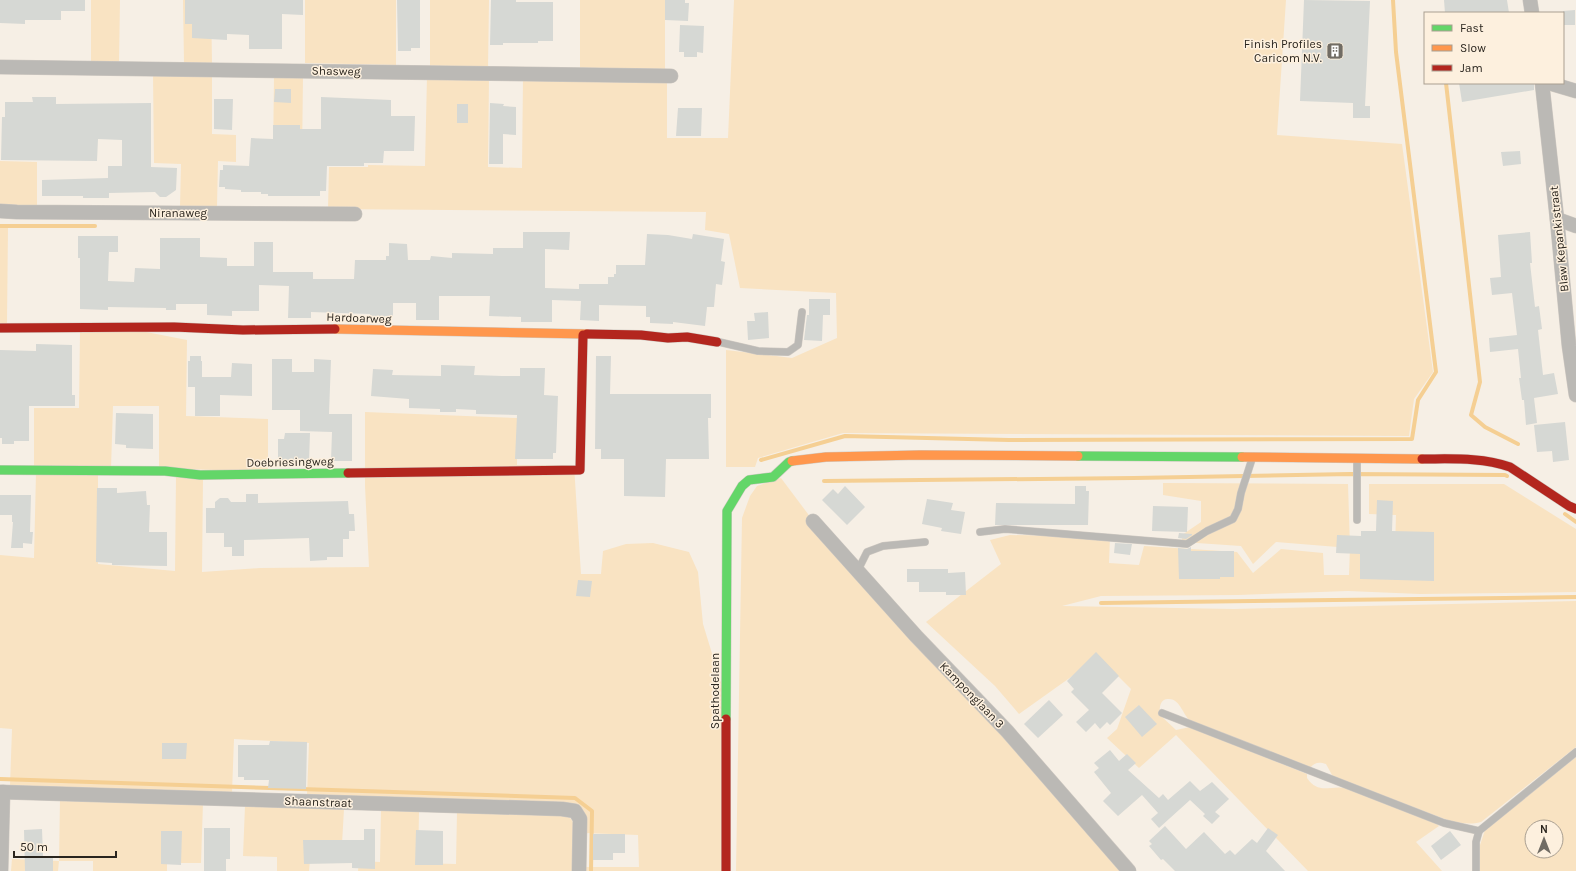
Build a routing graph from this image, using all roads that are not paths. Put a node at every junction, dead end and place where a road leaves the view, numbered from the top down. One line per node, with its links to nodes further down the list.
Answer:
1 (1530, 0): 2 (street)
2 (1532, 12)
3 (0, 67): 4 (street, Shasweg)
4 (671, 76)
5 (1542, 84): 10 (street, Blaw Kepankistraat)
6 (1552, 84): 7 (street)
7 (1576, 91)
8 (0, 211): 9 (street, Niranaweg)
9 (355, 214)
10 (1557, 219): 11 (street); 16 (street, Blaw Kepankistraat)
11 (1576, 226)
12 (802, 312): 15 (lane)
13 (0, 328): 14 (street, Hardoarweg)
14 (582, 335): 15 (street, Hardoarweg); 20 (street, Doebriesingweg)
15 (717, 342)
16 (1572, 348): 17 (street, Blaw Kepankistraat)
17 (1576, 395)
18 (1252, 459): 19 (street); 24 (lane); 33 (street, Spathodelaan)
19 (1357, 462): 21 (street); 22 (lane)
20 (0, 470)
21 (1576, 509)
22 (1357, 520)
23 (813, 521): 26 (street, Kamponglaan 3)
24 (980, 532)
25 (925, 542): 26 (lane)
26 (858, 570): 34 (street, Kamponglaan 3)
27 (1162, 713): 30 (lane)
28 (1576, 752): 30 (lane)
29 (2, 792): 31 (street); 32 (street, Shaanstraat)
30 (1479, 831): 35 (lane)
31 (1, 871)
32 (579, 871)
33 (726, 871)
34 (1129, 871)
35 (1476, 871)

